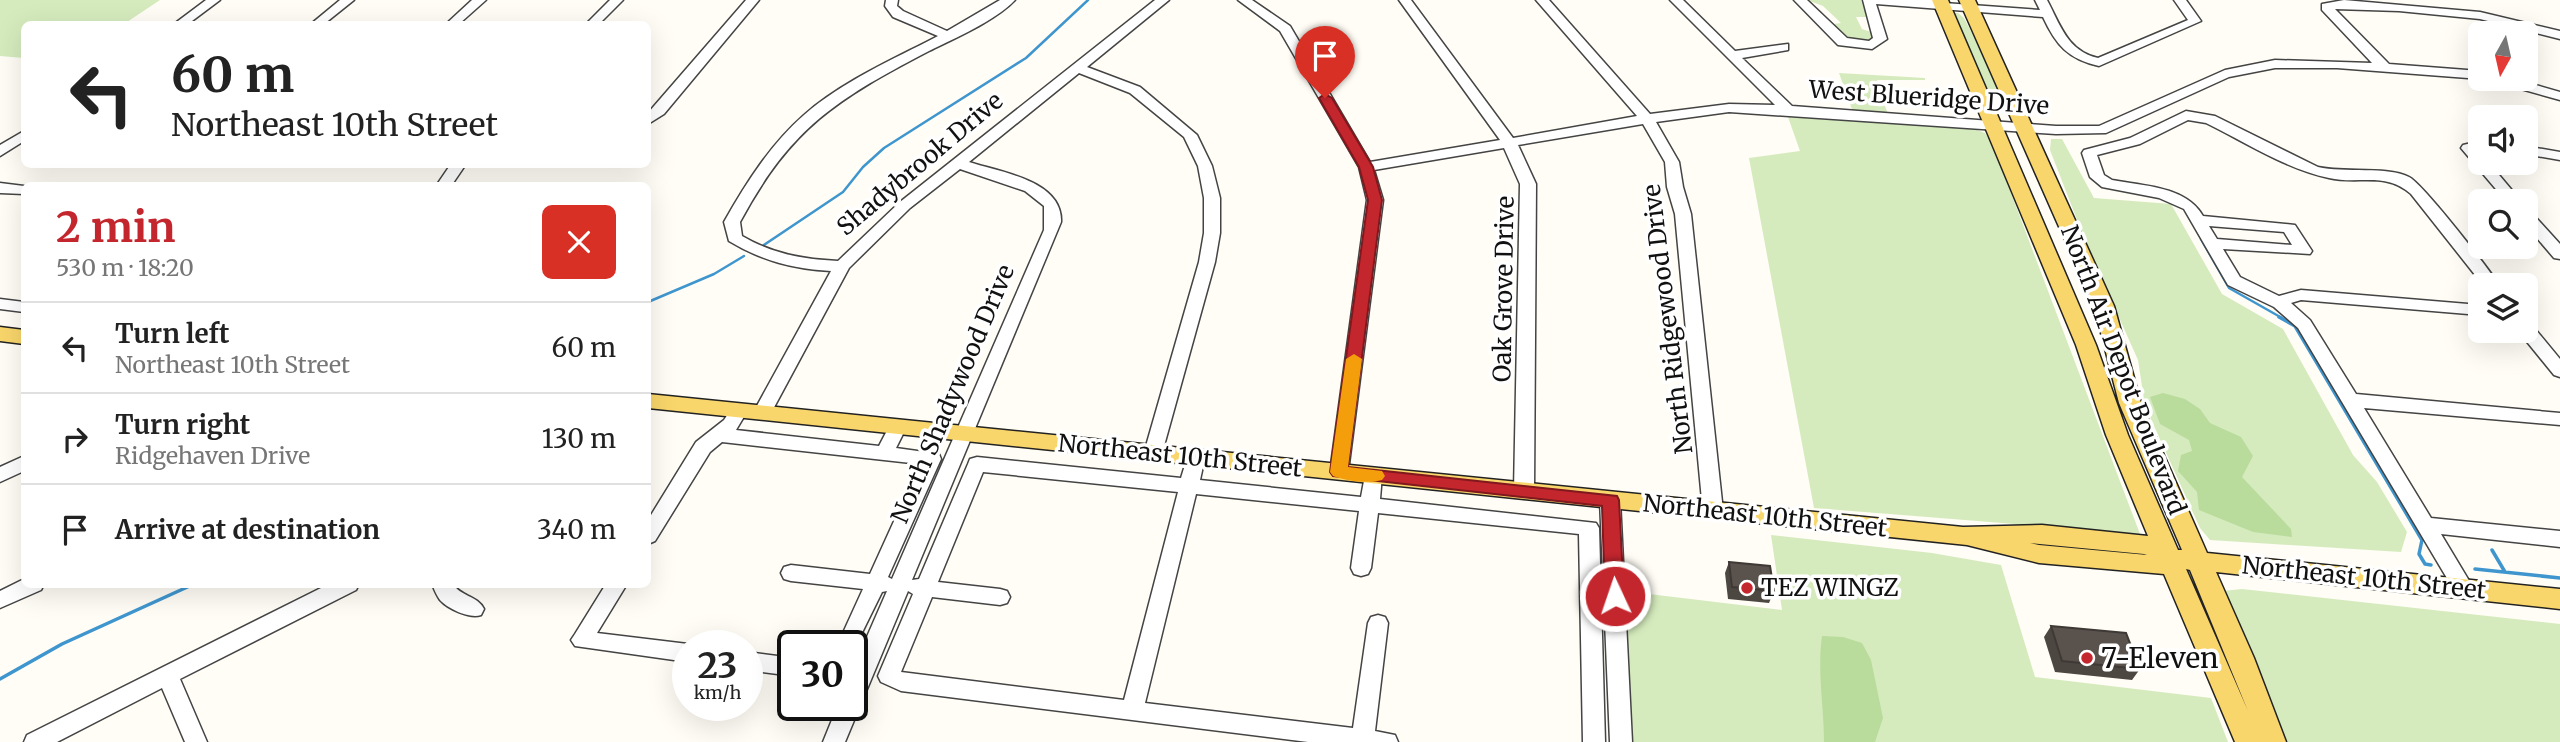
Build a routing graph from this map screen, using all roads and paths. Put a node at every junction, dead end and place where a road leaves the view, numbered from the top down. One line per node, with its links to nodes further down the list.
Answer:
1 (214, 0): 20 (street)
2 (348, 0): 21 (street)
3 (480, 0): 22 (street)
4 (617, 0): 23 (street)
5 (753, 0): 36 (street)
6 (892, 0): 25 (street)
7 (1009, 0): 25 (street)
8 (1163, 0): 29 (street, Shadybrook Drive)
9 (1244, 0): 50 (street)
10 (1405, 0): 43 (street, Oak Grove Drive)
11 (1542, 0): 37 (street, North Ridgewood Drive)
12 (1676, 0): 27 (street)
13 (1800, 0): 16 (street)
14 (2041, 0): 19 (street)
15 (2180, 0): 19 (street)
16 (1869, 2): 17 (street)
17 (1942, 4): 18 (street); 34 (main road, North Air Depot Boulevard)
18 (1969, 4): 19 (street); 32 (main road, North Air Depot Boulevard)
19 (2049, 14)
20 (184, 21)
21 (321, 21)
22 (456, 21)
23 (595, 21)
24 (2560, 35): 28 (street)
25 (950, 37): 59 (street)
26 (1783, 47): 27 (street)
27 (1733, 55): 35 (street)
28 (2384, 67): 30 (street, West Blueridge Drive); 41 (street, West Blueridge Drive)
29 (1078, 68): 49 (street, Shadybrook Drive); 79 (street)
30 (2468, 74)
31 (2538, 90): 33 (street)
32 (2009, 92): 34 (main road); 39 (main road, North Air Depot Boulevard)
33 (2560, 96)
34 (1984, 106): 38 (main road, North Air Depot Boulevard)
35 (1788, 110): 37 (street, West Blueridge Drive); 38 (street, West Blueridge Drive)
36 (651, 118)
37 (1647, 119): 43 (street, West Blueridge Drive); 90 (street, North Ridgewood Drive)
38 (1993, 126): 39 (street, West Blueridge Drive); 63 (main road, North Air Depot Boulevard)
39 (2025, 128): 40 (street, West Blueridge Drive); 64 (main road, North Air Depot Boulevard)
40 (2078, 131): 41 (street, West Blueridge Drive); 45 (street)
41 (2098, 131): 44 (street)
42 (21, 137): 46 (street)
43 (1509, 142): 50 (street, West Blueridge Drive); 87 (street, Oak Grove Drive)
44 (2120, 145): 45 (street); 60 (street)
45 (2098, 149): 55 (street)
46 (0, 152)
47 (2538, 152): 48 (street)
48 (2560, 156)
49 (958, 163): 59 (street, Shadybrook Drive); 77 (street, North Shadywood Drive)
50 (1366, 167): 83 (street)
51 (2491, 175): 53 (street)
52 (0, 188): 54 (street)
53 (2504, 189)
54 (21, 190)
55 (2199, 220): 57 (street); 57 (street)
56 (2538, 229): 58 (street)
57 (2212, 243): 61 (street)
58 (2560, 254)
59 (842, 266): 74 (street, Shadybrook Drive)
60 (2481, 273)
61 (2280, 303): 66 (street); 71 (street)
62 (0, 304): 65 (street)
63 (2068, 304): 64 (main road); 94 (main road, North Air Depot Boulevard)
64 (2104, 306): 95 (main road, North Air Depot Boulevard)
65 (21, 307)
66 (2468, 309)
67 (0, 334): 68 (main road)
68 (21, 337)
69 (2537, 343): 70 (street)
70 (2560, 371)
71 (2348, 400): 75 (street); 91 (street)
72 (651, 401): 73 (main road, Northeast 10th Street)
73 (739, 410): 74 (main road, Northeast 10th Street); 78 (street)
74 (762, 412): 76 (main road, Northeast 10th Street)
75 (2560, 419)
76 (898, 426): 77 (main road, Northeast 10th Street); 80 (street)
77 (966, 433): 79 (main road, Northeast 10th Street); 99 (street, North Shadywood Drive)
78 (720, 435): 80 (street); 92 (street)
79 (1153, 453): 81 (main road, Northeast 10th Street)
80 (884, 454): 98 (street)
81 (1196, 457): 83 (main road, Northeast 10th Street); 86 (street)
82 (21, 464): 84 (street)
83 (1339, 472): 85 (main road, Northeast 10th Street)
84 (0, 475)
85 (1373, 475): 87 (main road, Northeast 10th Street); 89 (street)
86 (1189, 486): 89 (street); 104 (street); 115 (street)
87 (1524, 491): 88 (main road, Northeast 10th Street)
88 (1611, 500): 90 (main road, Northeast 10th Street); 123 (street)
89 (1369, 504): 96 (street); 122 (street)
90 (1713, 511): 94 (main road, Northeast 10th Street)
91 (2427, 525): 93 (street); 105 (street)
92 (651, 531)
93 (2560, 539)
94 (2168, 558): 95 (main road, Northeast 10th Street); 124 (main road, North Air Depot Boulevard)
95 (2199, 561): 105 (main road, Northeast 10th Street); 125 (main road, North Air Depot Boulevard)
96 (1361, 568)
97 (791, 573): 98 (street)
98 (876, 583): 99 (street); 111 (street)
99 (901, 585): 104 (street); 113 (street, North Shadywood Drive)
100 (26, 588): 108 (street)
101 (341, 588): 114 (street)
102 (444, 588): 109 (street)
103 (614, 588): 112 (street)
104 (925, 588): 106 (street); 115 (street)
105 (2464, 589): 107 (main road, Northeast 10th Street)
106 (1000, 597)
107 (2560, 599)
108 (0, 600)
109 (474, 609)
110 (1378, 623): 117 (street)
111 (854, 630)
112 (672, 651)
113 (868, 652)
114 (168, 676): 118 (street); 119 (street)
115 (1132, 712): 117 (street)
116 (843, 721): 120 (street)
117 (1363, 739): 121 (street)
118 (35, 742)
119 (196, 742)
120 (834, 742)
121 (1388, 742)
122 (1594, 742)
123 (1621, 742)
124 (2248, 742)
125 (2273, 742)

